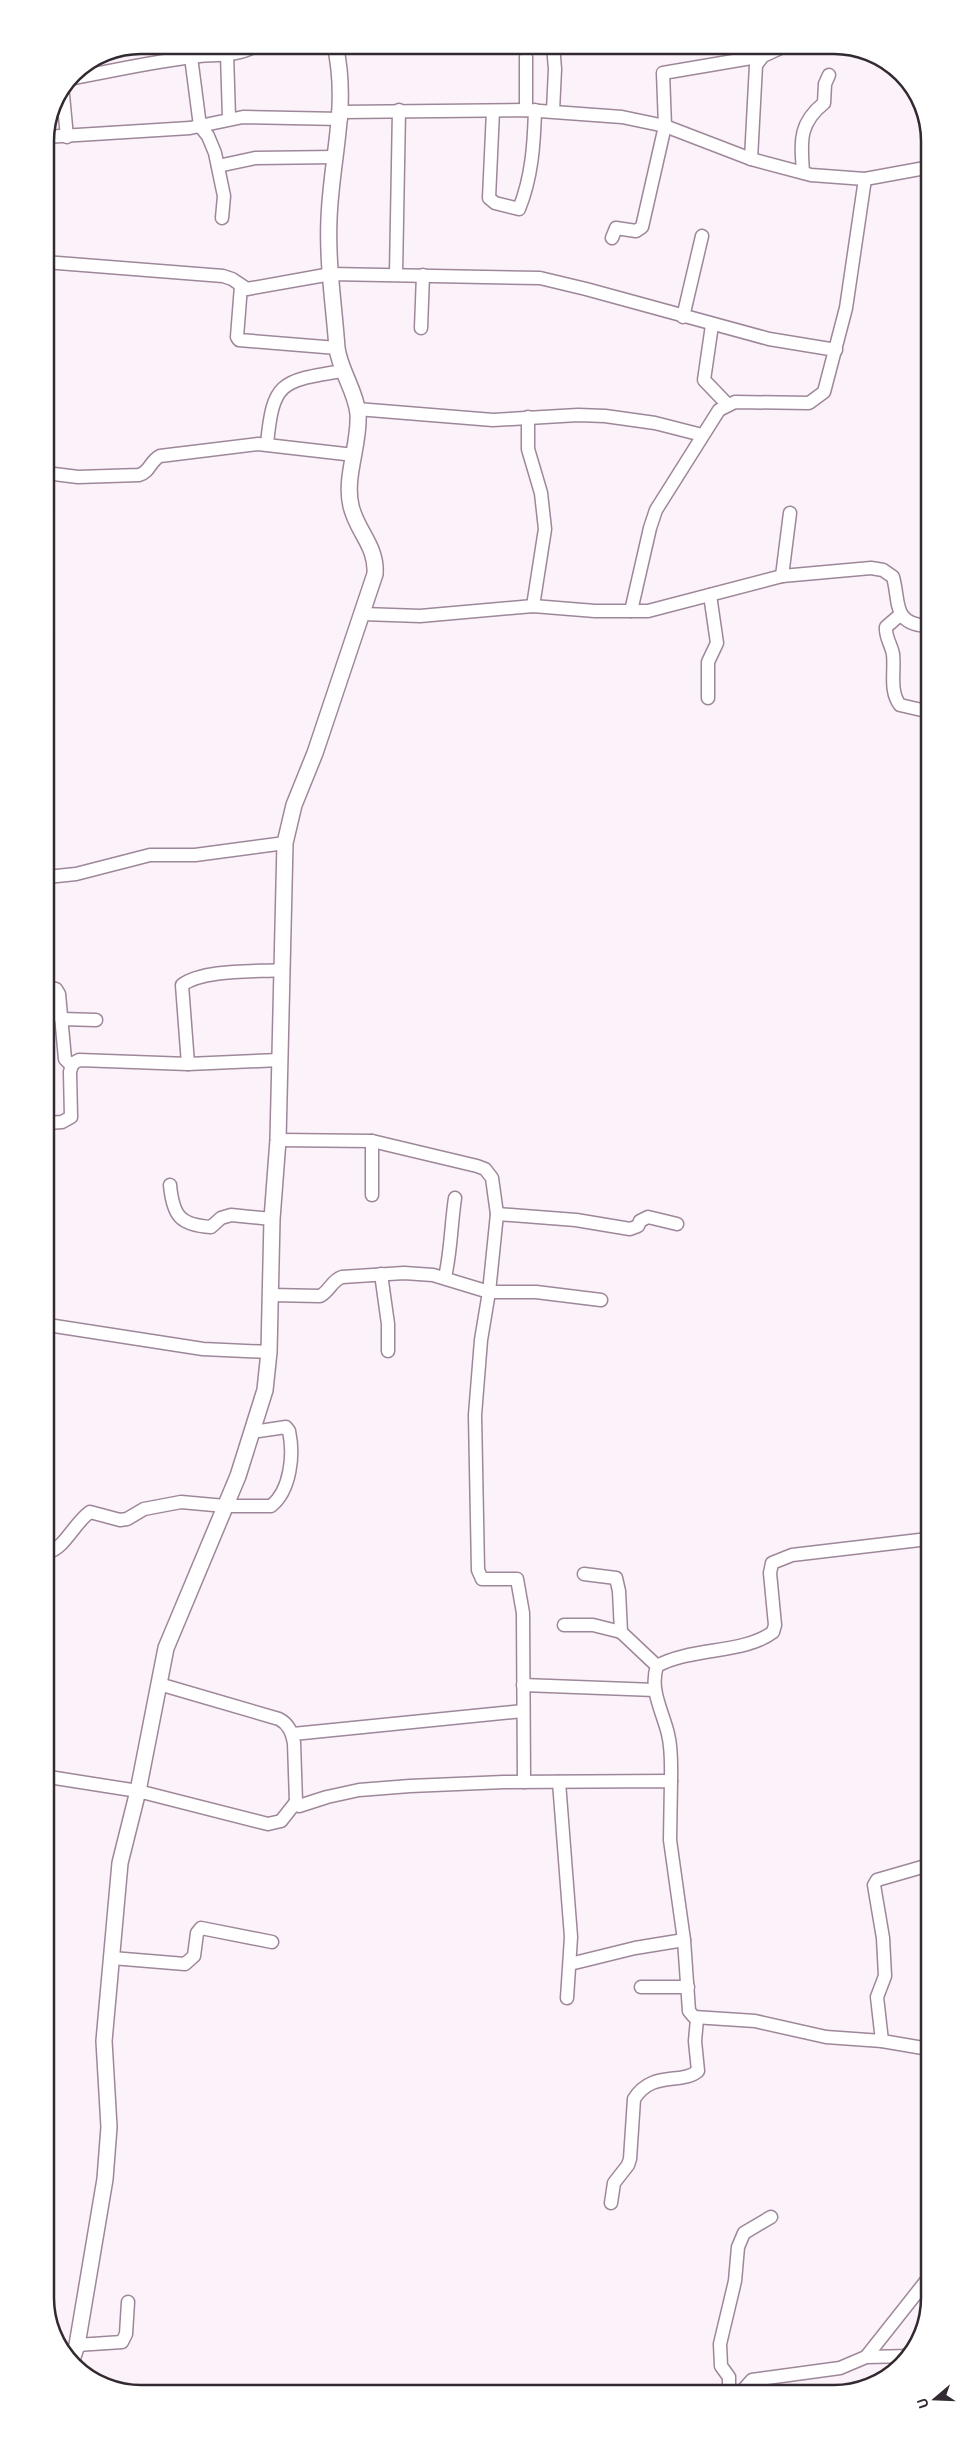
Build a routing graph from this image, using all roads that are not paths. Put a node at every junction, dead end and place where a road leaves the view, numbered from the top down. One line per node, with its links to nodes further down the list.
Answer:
1 (227, 54): 6 (street); 16 (street)
2 (337, 54): 15 (street)
3 (554, 54): 14 (street)
4 (767, 54): 5 (street)
5 (762, 56): 18 (street); 22 (street)
6 (191, 57): 9 (street); 17 (street)
7 (526, 57): 12 (street)
8 (829, 75): 25 (street)
9 (81, 77)
10 (64, 100): 20 (street)
11 (399, 110): 13 (street); 15 (street); 32 (street)
12 (530, 110): 13 (street); 13 (street); 14 (street)
13 (493, 111)
14 (553, 111): 18 (street)
15 (341, 115): 16 (street); 21 (street)
16 (229, 118): 17 (street)
17 (200, 126): 20 (street); 23 (street)
18 (665, 126): 22 (street); 29 (street)
19 (54, 137): 20 (street)
20 (67, 137)
21 (336, 157): 23 (street); 31 (street)
22 (751, 159): 25 (street)
23 (218, 166): 27 (street)
24 (921, 169): 26 (street)
25 (803, 172): 26 (street)
26 (865, 179): 39 (street)
27 (222, 218)
28 (702, 236): 35 (street)
29 (612, 238)
30 (54, 263): 34 (street)
31 (332, 274): 32 (street); 34 (street); 38 (street)
32 (396, 274): 33 (street)
33 (424, 275): 35 (street); 37 (street)
34 (241, 286): 38 (street)
35 (683, 317): 36 (street)
36 (712, 324): 39 (street); 41 (street)
37 (421, 328)
38 (337, 348): 40 (street)
39 (836, 350): 41 (street)
40 (342, 370): 42 (street); 45 (street)
41 (728, 405): 44 (street)
42 (357, 409): 43 (street); 46 (street)
43 (528, 417): 44 (street); 51 (street)
44 (702, 435): 52 (street)
45 (267, 444): 46 (street); 47 (street)
46 (354, 456): 53 (street)
47 (54, 474)
48 (790, 513): 49 (street)
49 (782, 576): 50 (street); 54 (street)
50 (710, 595): 52 (street); 56 (street)
51 (533, 606): 52 (street); 53 (street)
52 (631, 611)
53 (363, 614): 58 (street)
54 (901, 614): 55 (street); 57 (street)
55 (921, 625)
56 (708, 698)
57 (921, 710)
58 (285, 843): 59 (street); 60 (street)
59 (54, 876)
60 (282, 970): 64 (street); 65 (street)
61 (54, 989): 62 (street)
62 (61, 1019): 63 (street); 66 (street)
63 (96, 1020)
64 (280, 1060): 65 (street); 68 (street)
65 (188, 1064): 66 (street)
66 (72, 1066): 67 (street)
67 (54, 1123)
68 (278, 1140): 69 (street); 74 (street)
69 (372, 1141): 71 (street); 73 (street)
70 (170, 1186): 74 (street)
71 (372, 1195)
72 (455, 1198): 77 (street)
73 (498, 1214): 75 (street); 78 (street)
74 (272, 1219): 79 (street)
75 (677, 1224)
76 (382, 1274): 77 (street); 79 (street); 82 (street)
77 (445, 1278): 78 (street)
78 (489, 1292): 80 (street); 93 (street)
79 (271, 1295): 83 (street)
80 (601, 1300)
81 (54, 1326): 83 (street)
82 (388, 1351)
83 (269, 1352): 84 (street)
84 (252, 1432): 85 (street); 85 (street)
85 (225, 1506): 87 (street); 92 (street)
86 (921, 1540): 91 (street)
87 (54, 1550)
88 (584, 1574): 90 (street)
89 (564, 1625): 90 (street)
90 (621, 1632): 91 (street)
91 (656, 1666): 94 (street)
92 (159, 1684): 96 (street); 101 (street)
93 (523, 1685): 94 (street); 95 (street)
94 (654, 1690): 98 (street)
95 (523, 1711): 96 (street); 99 (street)
96 (293, 1734): 102 (street)
97 (54, 1777): 101 (street)
98 (671, 1781): 100 (street); 104 (street)
99 (524, 1782): 100 (street); 102 (street)
100 (559, 1782): 107 (street)
101 (138, 1792): 102 (street); 106 (street)
102 (296, 1802)
103 (921, 1867): 112 (street)
104 (684, 1940): 107 (street); 109 (street)
105 (272, 1942): 106 (street)
106 (112, 1958): 118 (street)
107 (570, 1964): 110 (street)
108 (641, 1987): 109 (street)
109 (688, 1987): 111 (street)
110 (568, 1998)
111 (696, 2019): 112 (street); 114 (street)
112 (882, 2041): 113 (street)
113 (921, 2048)
114 (611, 2203)
115 (771, 2217): 122 (street)
116 (921, 2287): 121 (street)
117 (128, 2302): 118 (street)
118 (77, 2345): 119 (street)
119 (74, 2354)
120 (900, 2356): 121 (street)
121 (866, 2357): 123 (street)
122 (729, 2384)
123 (748, 2385)

